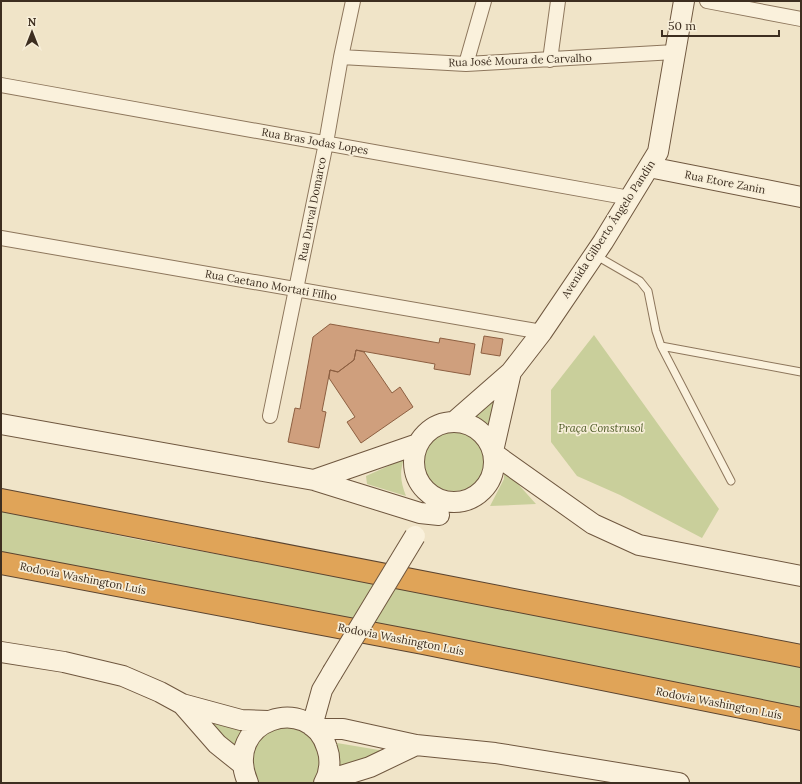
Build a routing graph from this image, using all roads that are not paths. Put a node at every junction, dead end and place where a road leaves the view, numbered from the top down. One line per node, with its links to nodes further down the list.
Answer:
1 (353, 1): 8 (street, Rua Durval Domarco)
2 (484, 1): 10 (street)
3 (558, 1): 9 (street)
4 (684, 1): 7 (main road, Avenida Gilberto Ângelo Pandin)
5 (707, 1): 6 (street)
6 (801, 19)
7 (676, 52): 9 (street, Rua José Moura de Carvalho); 13 (main road, Avenida Gilberto Ângelo Pandin)
8 (341, 57): 10 (street, Rua José Moura de Carvalho); 12 (street, Rua Durval Domarco)
9 (550, 60): 10 (street, Rua José Moura de Carvalho)
10 (466, 64)
11 (1, 85): 12 (street, Rua Bras Jodas Lopes)
12 (326, 143): 15 (street, Rua Bras Jodas Lopes); 18 (street, Rua Durval Domarco)
13 (649, 167): 14 (main road, Rua Etore Zanin); 15 (main road, Avenida Gilberto Ângelo Pandin)
14 (801, 197)
15 (630, 198): 17 (main road, Avenida Gilberto Ângelo Pandin)
16 (1, 238): 18 (street, Rua Caetano Mortati Filho)
17 (594, 255): 19 (main road, Avenida Gilberto Ângelo Pandin); 20 (lane)
18 (296, 289): 19 (street, Rua Caetano Mortati Filho); 23 (street, Rua Durval Domarco)
19 (542, 332): 21 (main road, Avenida Gilberto Ângelo Pandin)
20 (661, 346): 22 (lane); 31 (lane)
21 (510, 372): 24 (main road, Avenida Gilberto Ângelo Pandin); 27 (main road, Avenida Gilberto Ângelo Pandin)
22 (801, 372)
23 (270, 416)
24 (455, 422): 26 (main road); 27 (main road)
25 (1, 424): 29 (main road)
26 (418, 444): 28 (main road); 30 (main road)
27 (493, 452): 34 (main road); 37 (main road)
28 (363, 463): 29 (main road); 32 (main road)
29 (314, 480): 32 (main road)
30 (418, 481): 34 (main road); 35 (main road)
31 (731, 481)
32 (366, 496): 35 (main road)
33 (1, 500): 39 (highway)
34 (458, 502): 35 (main road)
35 (424, 523): 40 (main road, bridge)
36 (1, 563): 43 (highway, Rodovia Washington Luís)
37 (801, 576)
38 (1, 652): 41 (main road)
39 (801, 656)
40 (322, 690): 42 (main road); 44 (main road)
41 (182, 704): 42 (main road); 46 (main road)
42 (277, 719): 44 (main road); 46 (main road)
43 (801, 719)
44 (314, 728): 45 (main road); 47 (main road)
45 (416, 745): 47 (main road); 48 (main road)
46 (243, 776)
47 (325, 782)
48 (679, 783)

